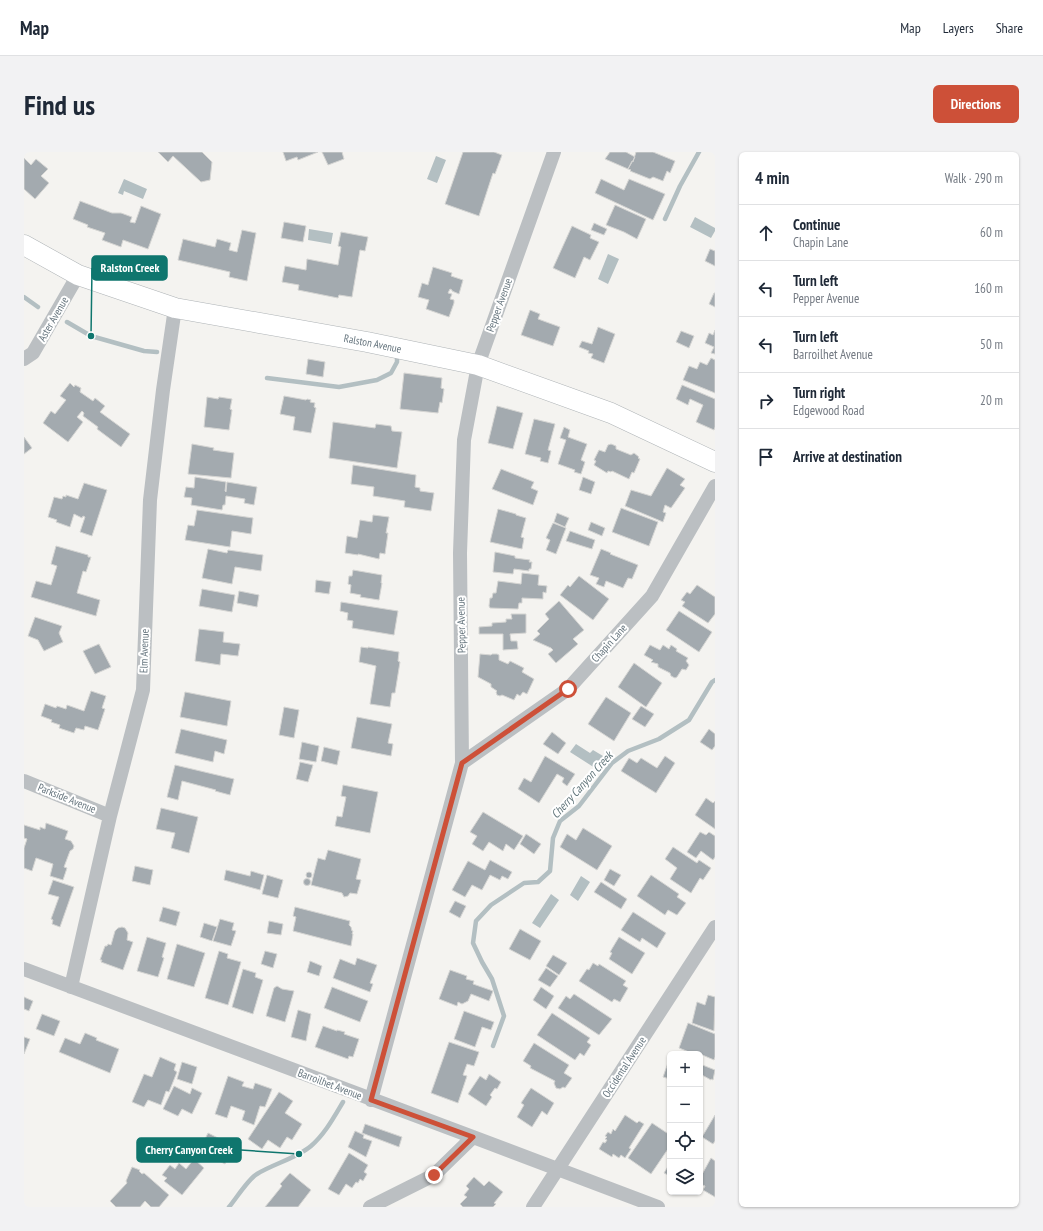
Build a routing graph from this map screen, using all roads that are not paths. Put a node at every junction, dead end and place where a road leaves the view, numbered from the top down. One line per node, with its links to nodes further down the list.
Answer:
1 (554, 152): 6 (street, Pepper Avenue)
2 (24, 245): 3 (street, Ralston Avenue)
3 (78, 275): 4 (street, Ralston Avenue); 5 (street, Aster Avenue)
4 (175, 308): 6 (street, Ralston Avenue); 11 (street, Elm Avenue)
5 (24, 359)
6 (478, 365): 7 (street, Ralston Avenue); 9 (street, Pepper Avenue)
7 (715, 462)
8 (715, 486): 9 (street, Chapin Lane)
9 (462, 763): 15 (street, Pepper Avenue)
10 (24, 781): 11 (street, Parkside Avenue)
11 (110, 816): 14 (street, Elm Avenue)
12 (715, 927): 17 (street, Occidental Avenue)
13 (24, 969): 14 (street, Barroilhet Avenue)
14 (71, 987): 15 (street, Barroilhet Avenue)
15 (371, 1100): 16 (street, Barroilhet Avenue)
16 (473, 1137): 17 (street, Barroilhet Avenue); 18 (street)
17 (558, 1170): 19 (street, Occidental Avenue); 20 (street, Barroilhet Avenue)
18 (370, 1207)
19 (534, 1207)
20 (658, 1207)

